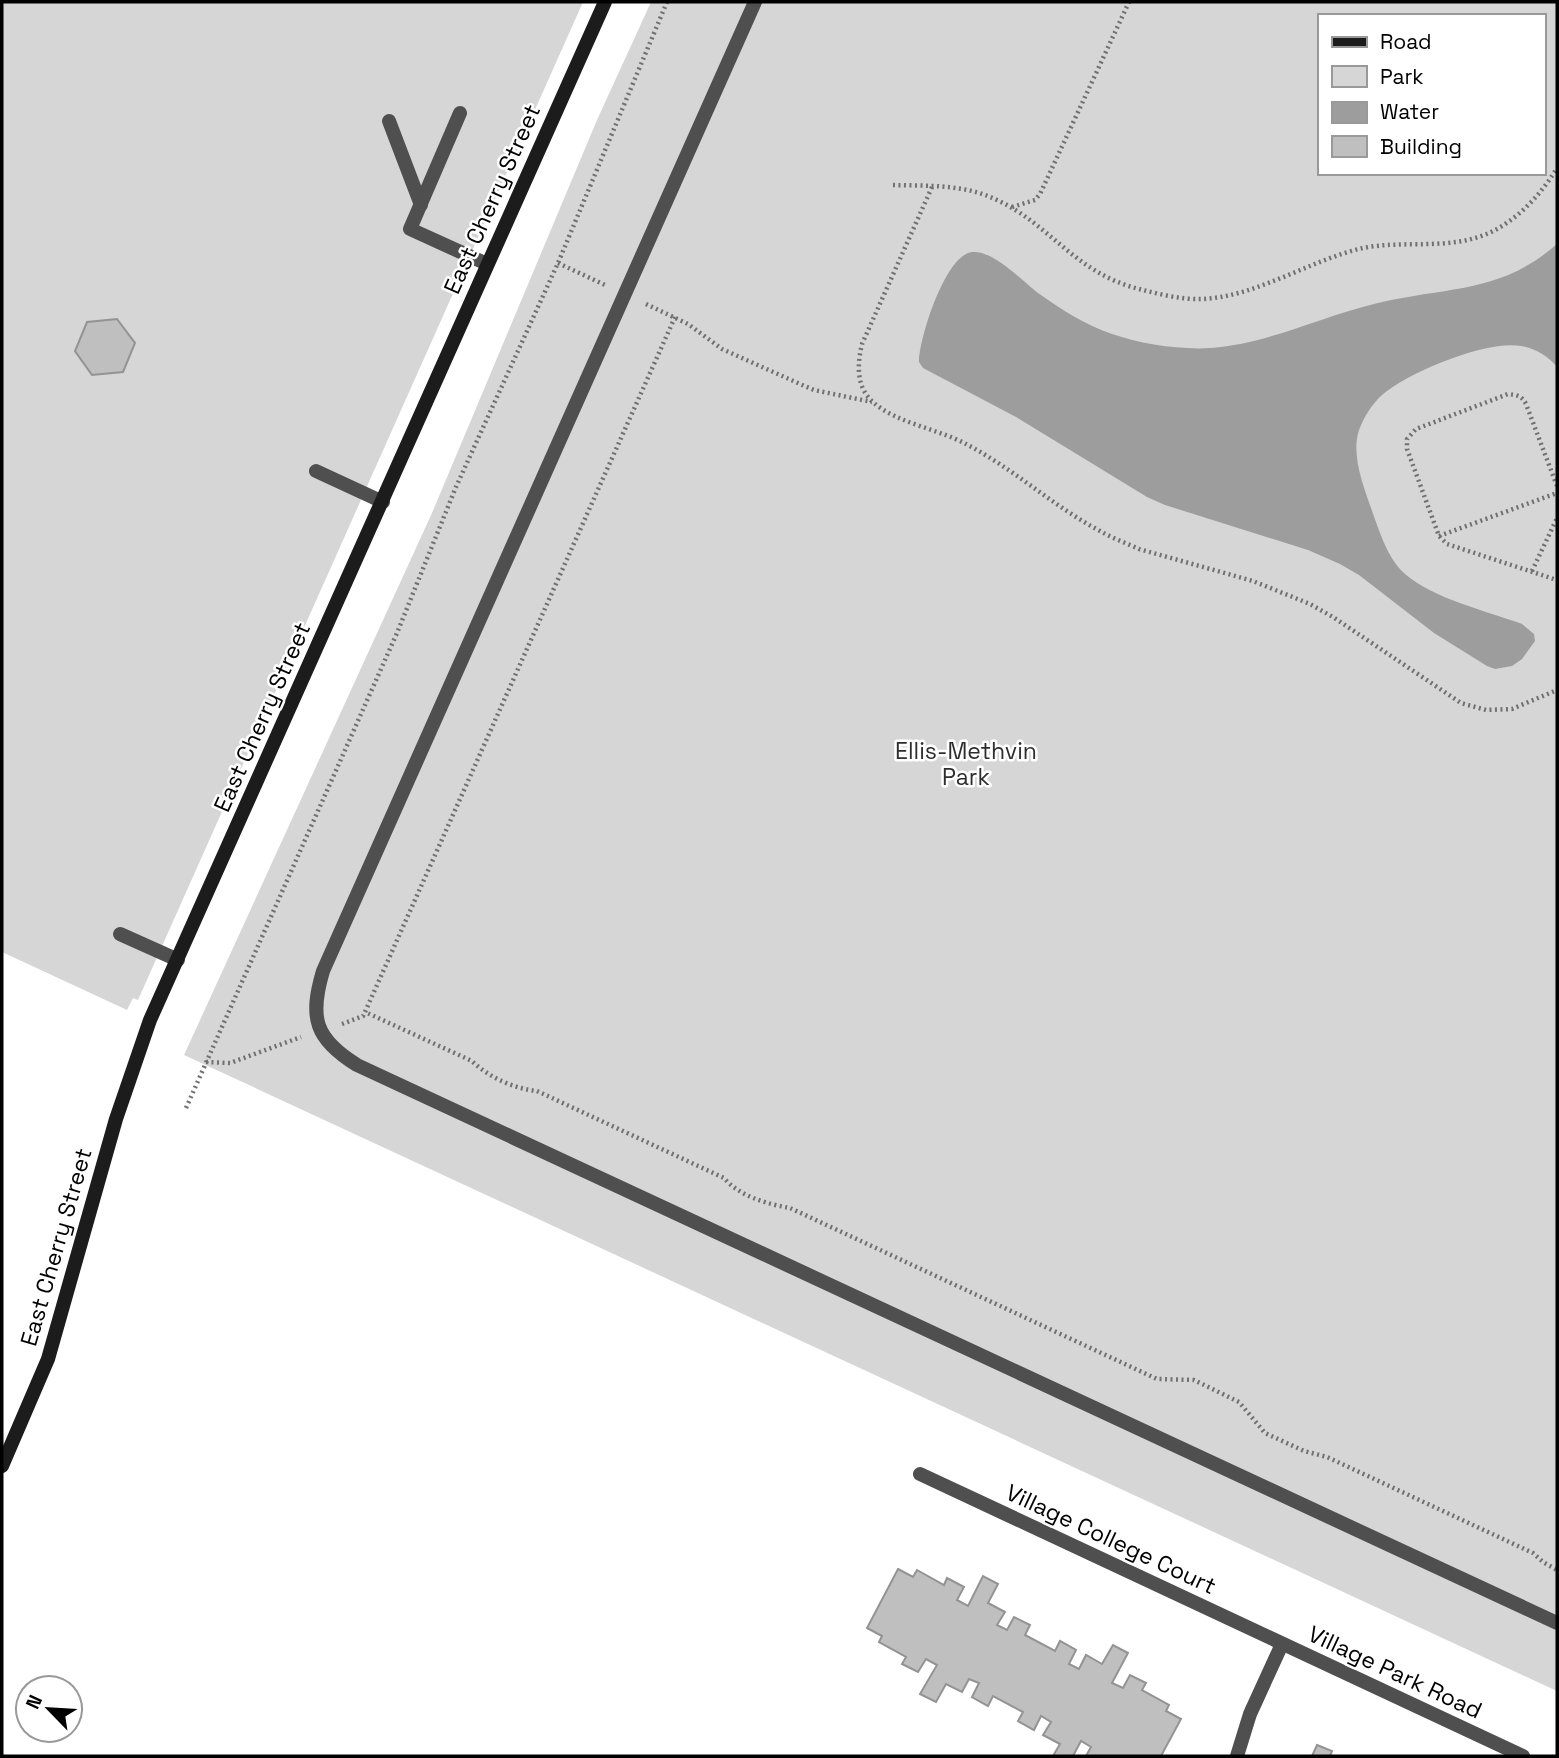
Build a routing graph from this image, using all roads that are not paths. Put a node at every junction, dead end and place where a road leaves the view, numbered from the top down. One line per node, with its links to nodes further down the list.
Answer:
1 (605, 2): 6 (street, East Cherry Street)
2 (755, 2): 13 (street)
3 (460, 113): 5 (street)
4 (389, 121): 5 (street)
5 (421, 205): 6 (street)
6 (487, 264): 8 (street, East Cherry Street)
7 (316, 471): 8 (street)
8 (383, 502): 10 (street, East Cherry Street)
9 (120, 934): 10 (street)
10 (178, 960): 11 (street, East Cherry Street)
11 (2, 1466)
12 (920, 1474): 14 (street, Village College Court)
13 (1557, 1623)
14 (1282, 1644): 15 (street, Village Park Road); 16 (street, Village Park Road)
15 (1237, 1756)
16 (1523, 1756)

